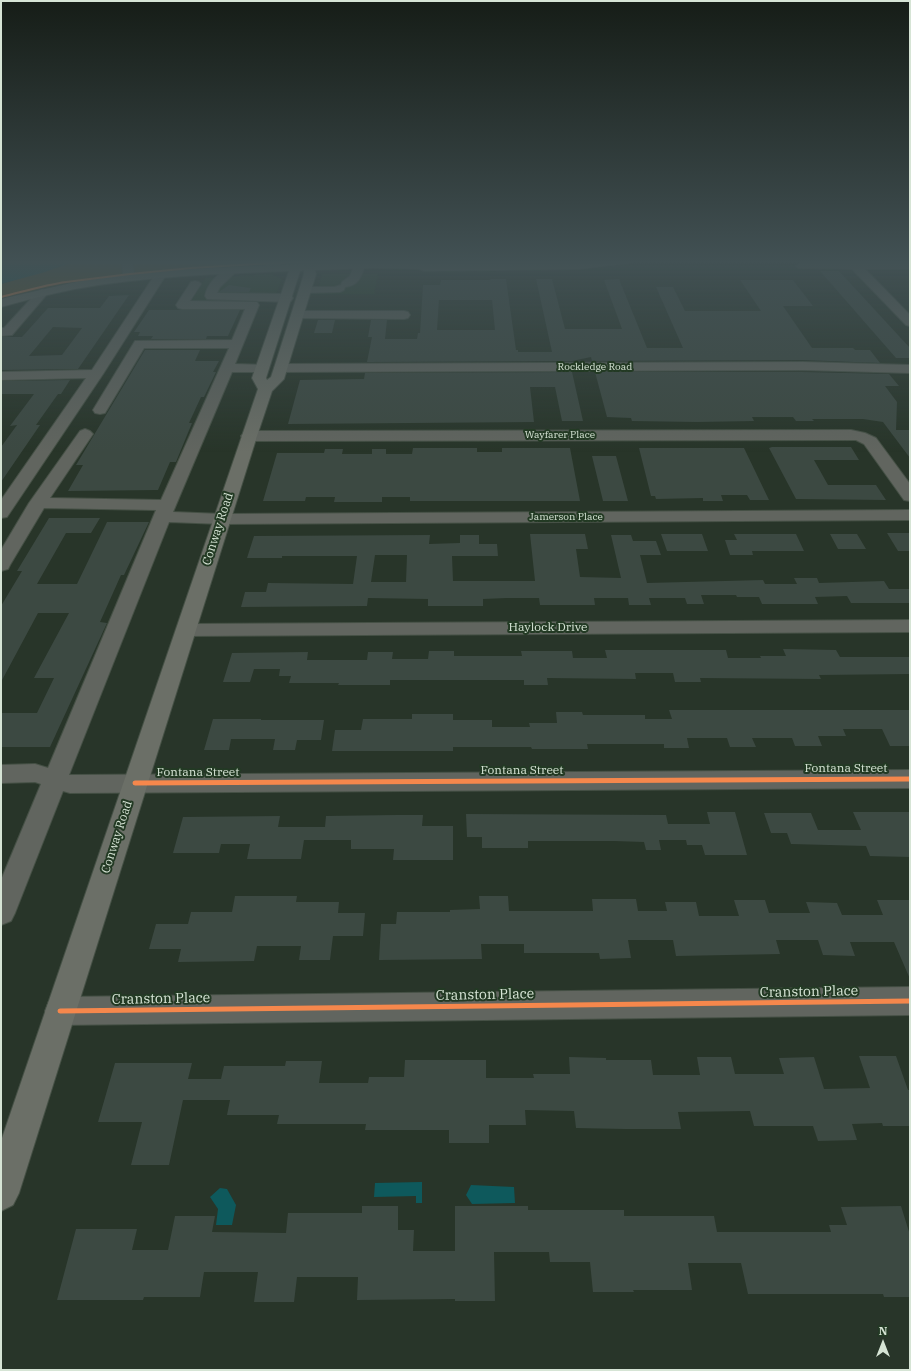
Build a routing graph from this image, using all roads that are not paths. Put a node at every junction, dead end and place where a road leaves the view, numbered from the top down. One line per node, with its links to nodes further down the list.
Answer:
1 (14, 324): 8 (street)
2 (128, 324): 14 (street)
3 (245, 324): 9 (street)
4 (277, 324): 11 (main road)
5 (295, 324): 12 (main road, Conway Road)
6 (352, 324): 7 (street)
7 (351, 328)
8 (1, 332)
9 (236, 344): 10 (street); 17 (street)
10 (227, 368): 11 (street); 24 (street)
11 (262, 368): 16 (main road)
12 (280, 368): 13 (street, Rockledge Road); 16 (main road, Conway Road)
13 (910, 369)
14 (96, 374): 15 (street); 21 (street)
15 (1, 376)
16 (265, 389): 19 (main road, Conway Road)
17 (100, 410)
18 (85, 434): 23 (street)
19 (249, 436): 22 (street, Wayfarer Place); 27 (main road, Conway Road)
20 (1, 482): 21 (street)
21 (21, 482): 25 (street)
22 (910, 496)
23 (38, 503): 24 (street, Jamerson Place); 28 (street)
24 (165, 511): 27 (street, Jamerson Place); 32 (street)
25 (1, 513)
26 (910, 515): 27 (street, Jamerson Place)
27 (222, 519): 30 (main road, Conway Road)
28 (1, 565)
29 (910, 626): 30 (street, Haylock Drive)
30 (186, 630): 34 (main road, Conway Road)
31 (1, 774): 32 (street, Fontana Street)
32 (56, 779): 34 (street, Fontana Street); 35 (street)
33 (910, 779): 34 (street, Fontana Street)
34 (135, 783): 37 (main road, Conway Road)
35 (1, 913)
36 (910, 1002): 37 (street, Cranston Place)
37 (60, 1011): 38 (main road, Conway Road)
38 (1, 1193)

